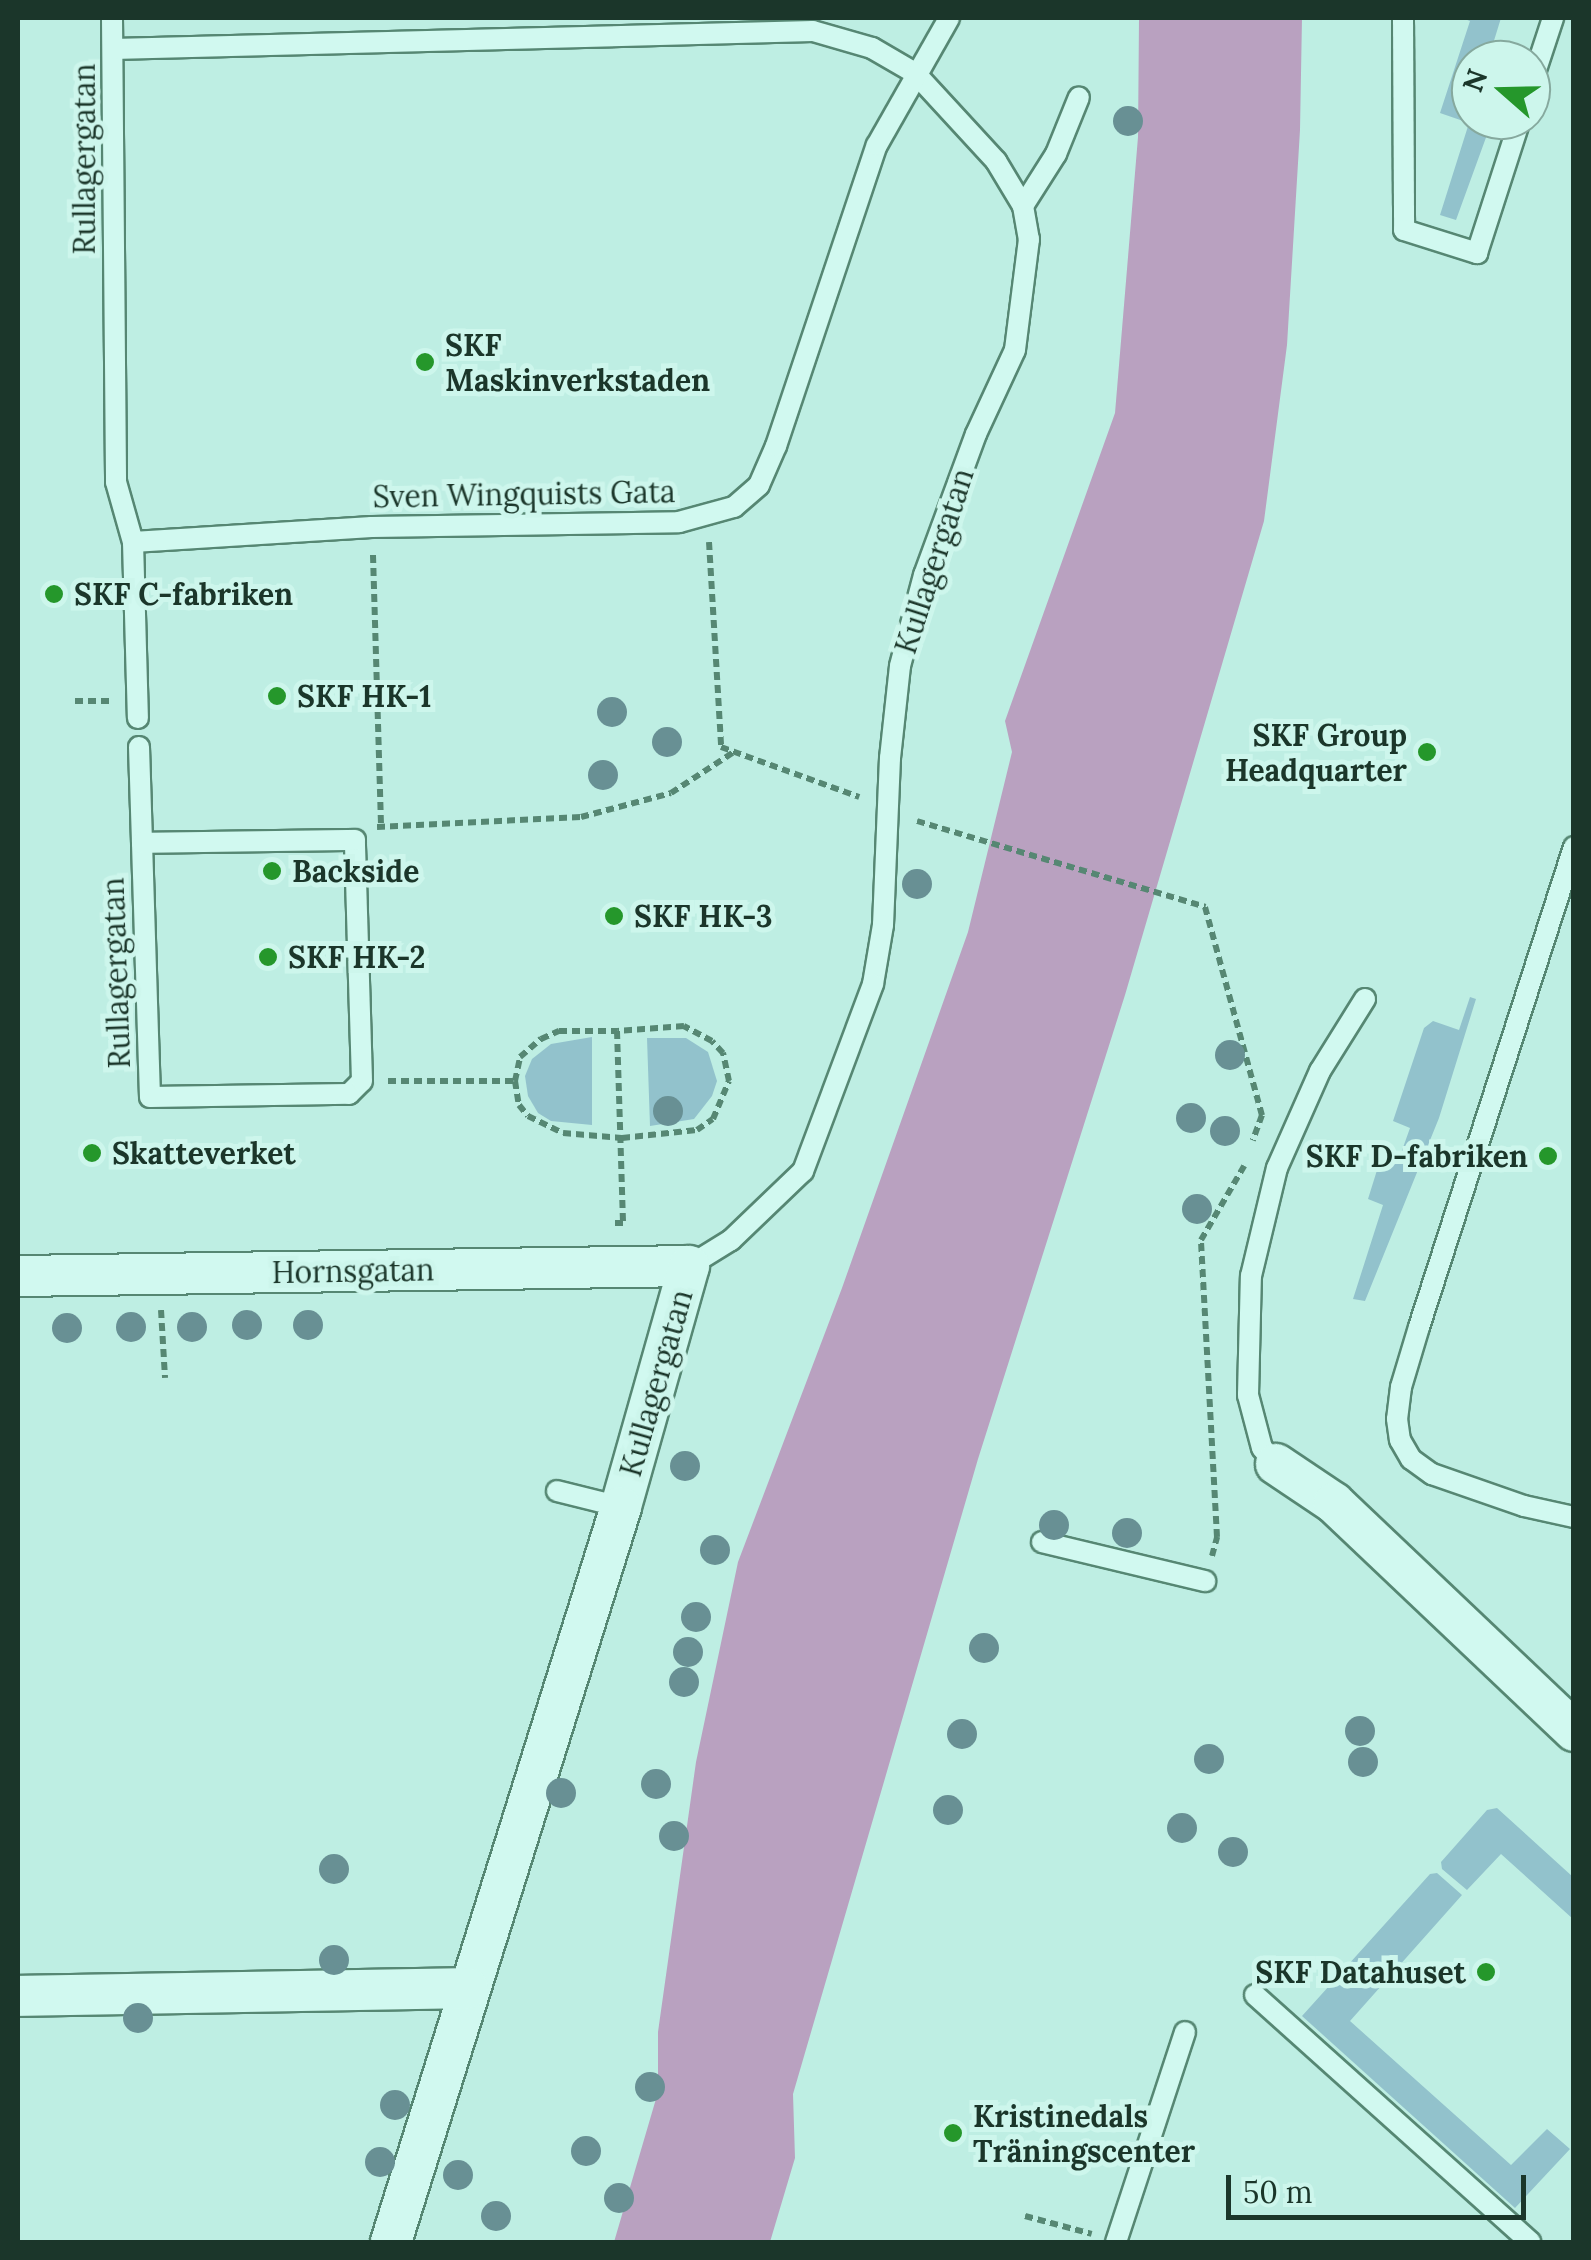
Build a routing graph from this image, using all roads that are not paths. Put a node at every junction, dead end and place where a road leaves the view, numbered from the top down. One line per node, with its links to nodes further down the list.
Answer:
1 (112, 18): 4 (lane, Rullagergatan)
2 (950, 18): 5 (lane, Sven Wingquists Gata)
3 (1403, 18): 7 (lane)
4 (113, 49): 5 (lane, Kullagergatan); 9 (lane, Rullagergatan)
5 (915, 73): 8 (lane, Kullagergatan); 9 (lane, Sven Wingquists Gata)
6 (1079, 97): 8 (lane)
7 (1514, 140)
8 (1023, 206): 15 (lane, Kullagergatan)
9 (133, 542): 10 (lane, Rullagergatan)
10 (138, 718)
11 (139, 747): 12 (lane, Rullagergatan)
12 (142, 842): 12 (lane, Rullagergatan)
13 (1574, 847): 20 (lane)
14 (1365, 999): 17 (lane)
15 (689, 1266): 16 (street, Hornsgatan); 19 (street, Kullagergatan)
16 (18, 1276)
17 (1276, 1464): 23 (street)
18 (557, 1490): 19 (lane)
19 (622, 1507): 24 (street, Kullagergatan)
20 (1574, 1517)
21 (1042, 1542): 22 (lane)
22 (1205, 1581)
23 (1574, 1731)
24 (468, 1988): 26 (street); 28 (street, Kullagergatan)
25 (1256, 1995): 30 (lane)
26 (18, 1996)
27 (1185, 2032): 29 (lane)
28 (391, 2242)
29 (1116, 2242)
30 (1530, 2242)

